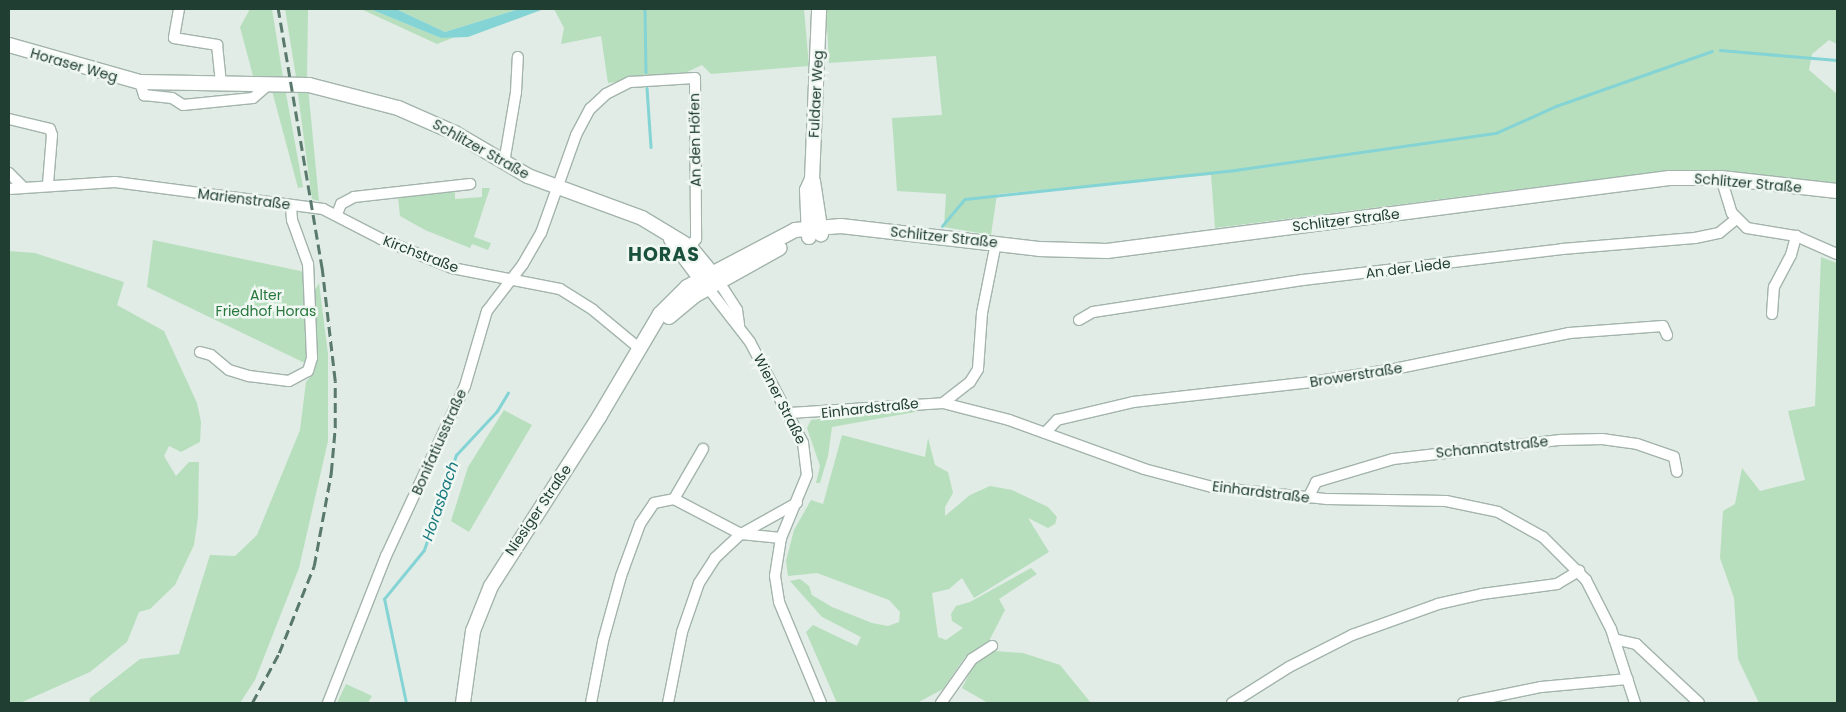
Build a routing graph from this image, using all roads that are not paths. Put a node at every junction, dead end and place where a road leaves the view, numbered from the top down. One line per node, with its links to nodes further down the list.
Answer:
1 (179, 9): 6 (street)
2 (819, 9): 21 (main road, Fuldaer Weg)
3 (9, 45): 5 (main road, Horaser Weg)
4 (518, 57): 9 (street)
5 (140, 82): 6 (main road, Horaser Weg); 7 (street, Horaser Weg)
6 (221, 83): 7 (main road, Horaser Weg)
7 (277, 83): 9 (main road, Schlitzer Straße)
8 (9, 119): 12 (street)
9 (504, 163): 15 (main road, Schlitzer Straße)
10 (9, 173): 14 (street)
11 (1721, 178): 17 (main road, Schlitzer Straße); 20 (street); 24 (main road, Schlitzer Straße)
12 (48, 184): 14 (street, Marienstraße); 18 (street, Marienstraße)
13 (470, 184): 19 (street)
14 (22, 186): 16 (street, Marienstraße)
15 (559, 187): 23 (main road, Schlitzer Straße); 25 (street, An den Höfen); 27 (street, Bonifatiusstraße)
16 (9, 189)
17 (1837, 191)
18 (291, 206): 19 (street, Marienstraße); 33 (street)
19 (337, 214): 27 (street, Kirchstraße)
20 (1736, 219): 22 (street); 30 (street, An der Liede)
21 (814, 231): 24 (main road, Schlitzer Straße); 28 (main road, Schlitzer Straße)
22 (1796, 236): 26 (street); 29 (street)
23 (671, 238): 25 (main road, Schlitzer Straße); 28 (main road, Schlitzer Straße)
24 (996, 243): 34 (street)
25 (690, 247): 28 (main road, Schlitzer Straße)
26 (1837, 254)
27 (510, 278): 32 (street, Kirchstraße); 48 (street, Bonifatiusstraße)
28 (710, 281): 32 (main road, Niesiger Straße); 35 (street, Wiener Straße)
29 (1772, 314)
30 (1079, 320)
31 (1667, 335): 36 (street, Browerstraße)
32 (640, 348): 49 (main road, Niesiger Straße)
33 (200, 352)
34 (943, 403): 35 (street, Einhardstraße); 36 (street, Einhardstraße)
35 (790, 413): 41 (street, Wiener Straße)
36 (1045, 434): 39 (street, Einhardstraße)
37 (703, 450): 40 (street)
38 (1677, 472): 39 (street, Schannatstraße)
39 (1308, 498): 44 (street, Einhardstraße)
40 (674, 499): 42 (street); 50 (street)
41 (798, 502): 42 (street); 43 (street, Wiener Straße)
42 (741, 534): 43 (street); 51 (street)
43 (781, 538): 52 (street, Wiener Straße)
44 (1579, 571): 45 (street, Einhardstraße); 54 (street)
45 (1614, 638): 47 (street, Einhardstraße); 57 (street)
46 (992, 646): 53 (street)
47 (1628, 679): 55 (street); 56 (street, Einhardstraße)
48 (328, 703)
49 (464, 703)
50 (591, 703)
51 (668, 703)
52 (821, 703)
53 (941, 703)
54 (1232, 703)
55 (1463, 703)
56 (1635, 703)
57 (1698, 703)

